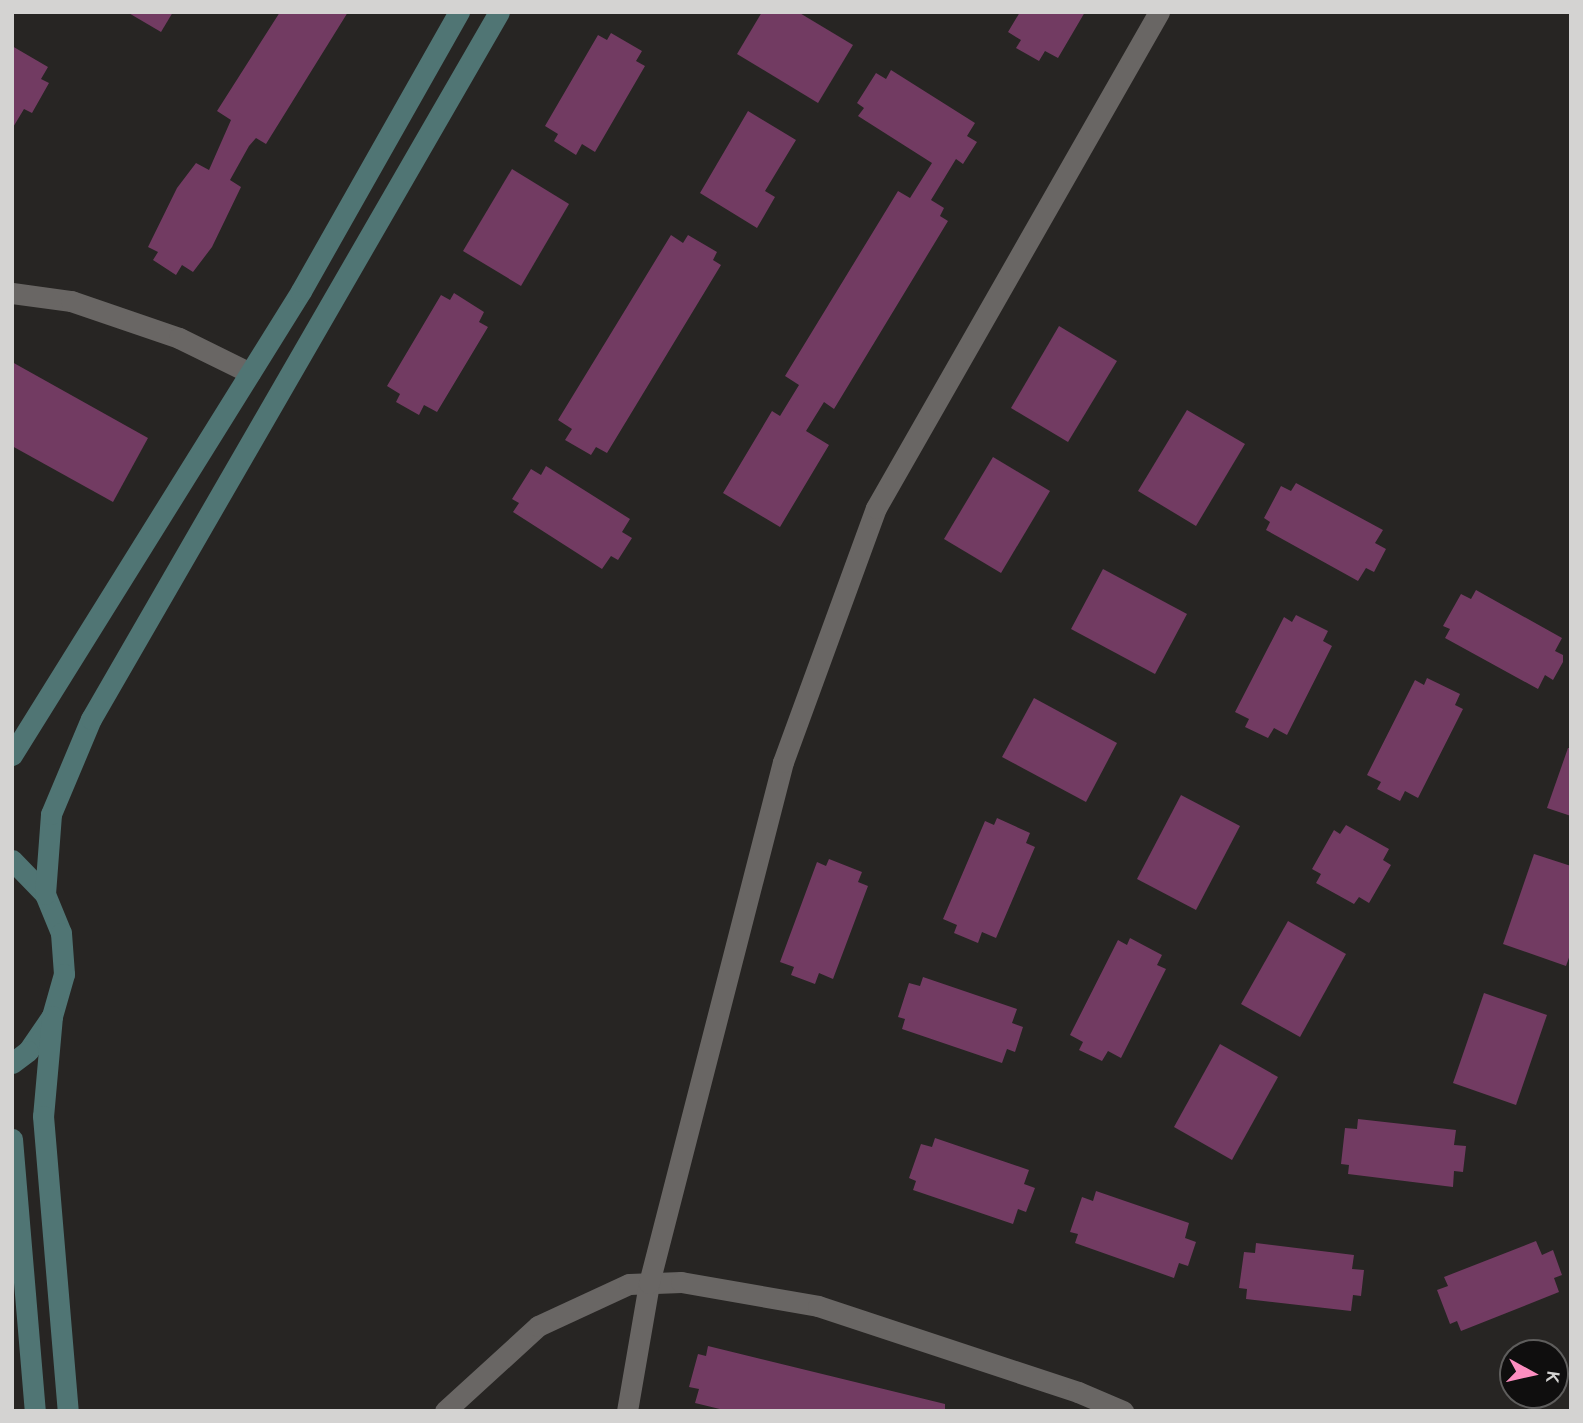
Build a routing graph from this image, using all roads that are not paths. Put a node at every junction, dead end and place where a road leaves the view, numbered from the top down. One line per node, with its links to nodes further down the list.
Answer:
1 (459, 12): 5 (street)
2 (499, 12): 8 (street)
3 (1159, 12): 12 (street)
4 (12, 293): 5 (street)
5 (250, 373): 6 (street)
6 (12, 755)
7 (12, 860): 8 (street)
8 (45, 894): 9 (street)
9 (52, 1016): 10 (street); 14 (street)
10 (12, 1063)
11 (12, 1139): 13 (street)
12 (649, 1283): 15 (street); 16 (street); 17 (street)
13 (35, 1411)
14 (68, 1411)
15 (445, 1411)
16 (628, 1411)
17 (1122, 1411)

